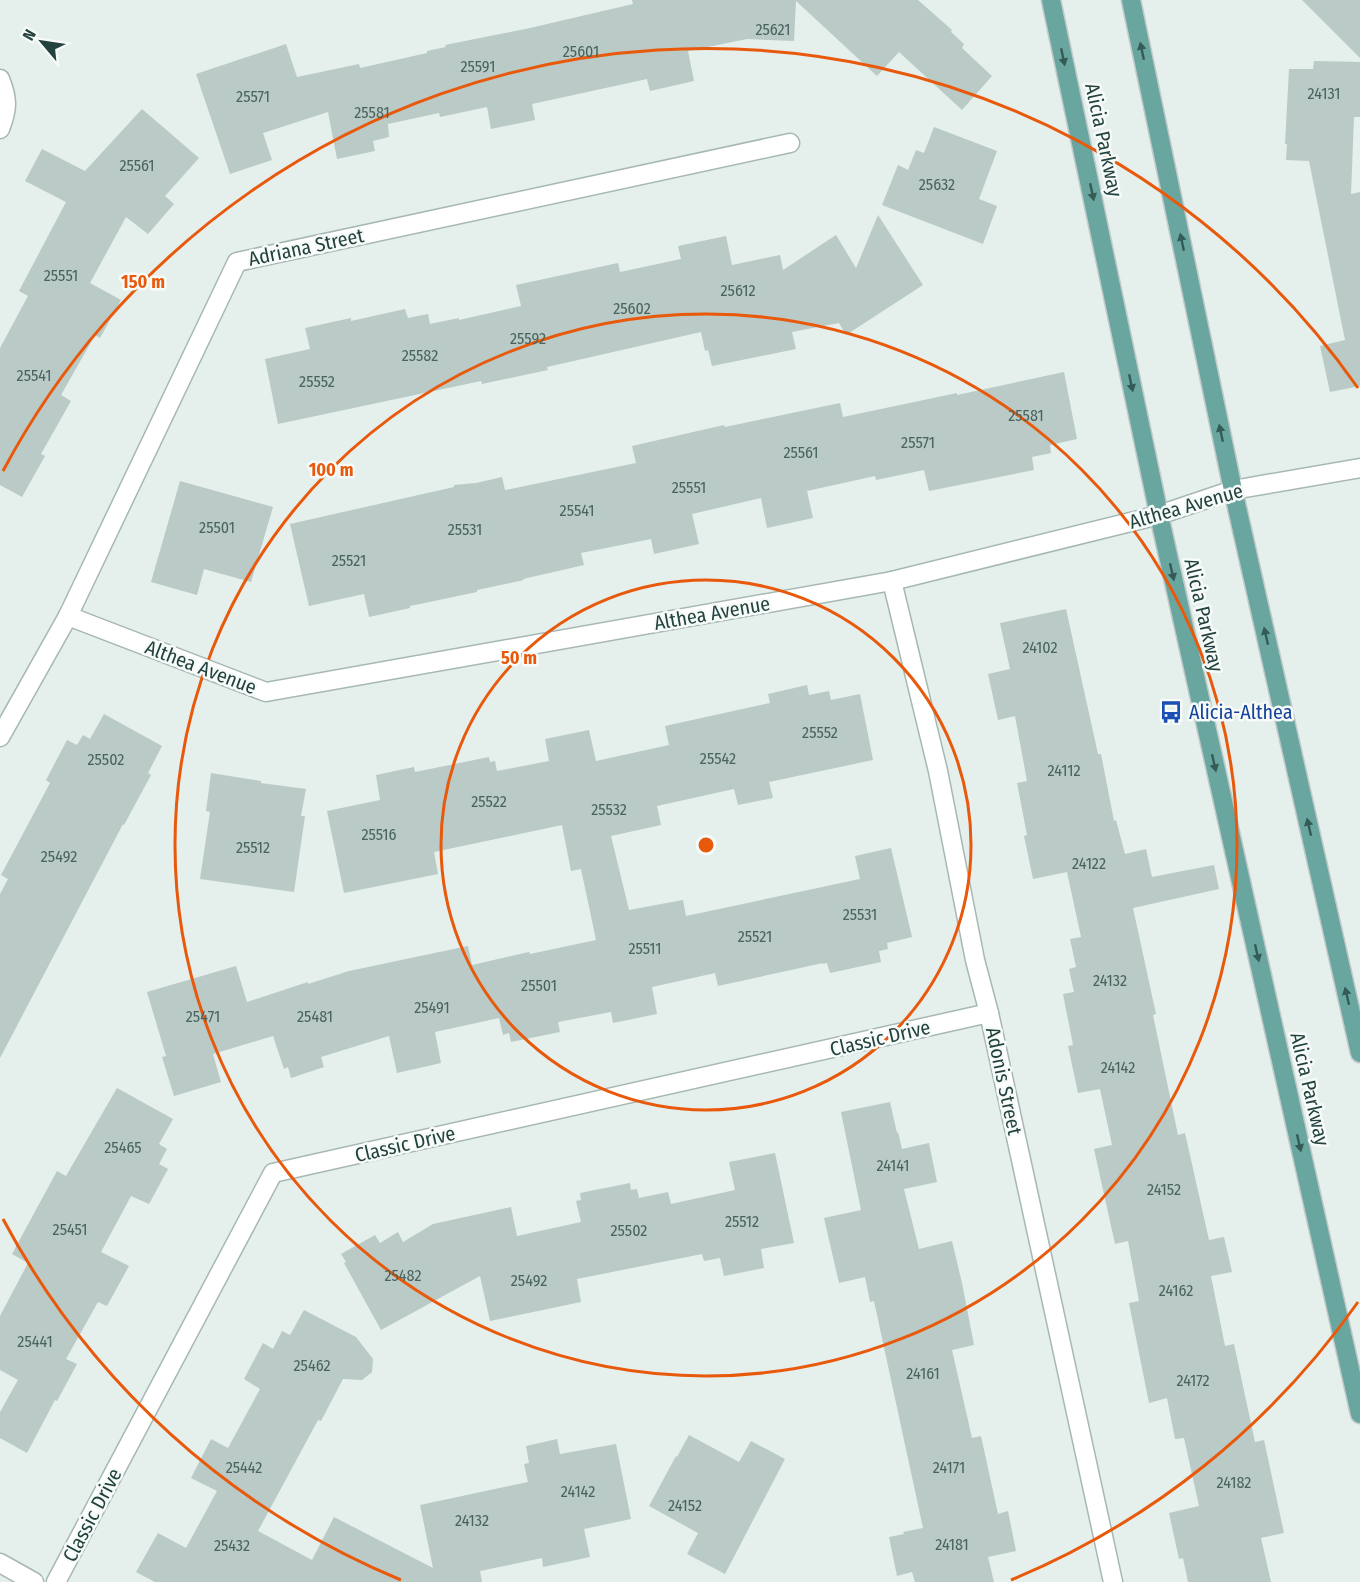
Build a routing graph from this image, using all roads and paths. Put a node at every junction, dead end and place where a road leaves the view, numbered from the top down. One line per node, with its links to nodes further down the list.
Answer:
1 (1051, 0): 8 (main road, Alicia Parkway, one-way to 8)
2 (1131, 0): 7 (main road, one-way to 2)
3 (0, 79): 4 (street)
4 (0, 129)
5 (790, 143): 10 (street, Adriana Street)
6 (1360, 468): 7 (street, Althea Avenue)
7 (1233, 490): 8 (street, Althea Avenue); 13 (main road, one-way to 7)
8 (1159, 515): 9 (street, Althea Avenue); 14 (main road, Alicia Parkway, one-way to 14)
9 (892, 581): 10 (street, Althea Avenue); 12 (street, Adonis Street)
10 (68, 616): 11 (street, Adriana Street)
11 (0, 737)
12 (989, 1013): 17 (street, Classic Drive); 18 (street, Adonis Street)
13 (1360, 1053)
14 (1360, 1414)
15 (0, 1563): 16 (street)
16 (34, 1582)
17 (56, 1582)
18 (1113, 1582)

